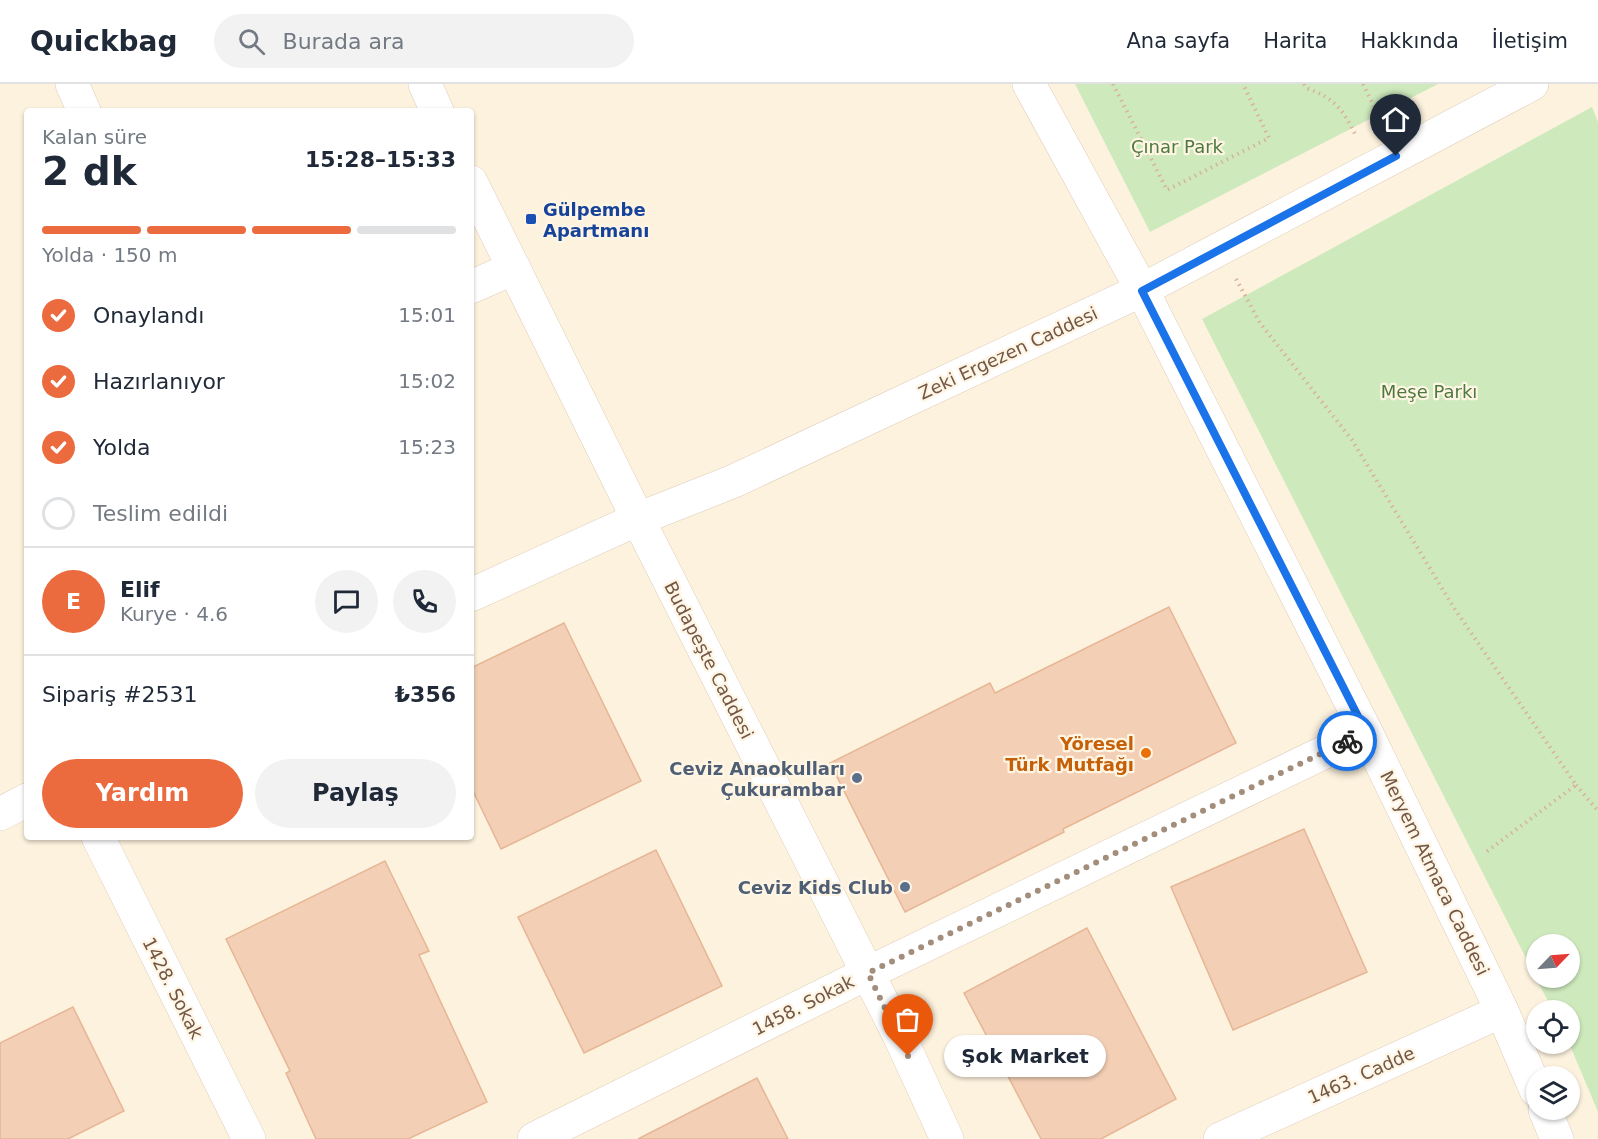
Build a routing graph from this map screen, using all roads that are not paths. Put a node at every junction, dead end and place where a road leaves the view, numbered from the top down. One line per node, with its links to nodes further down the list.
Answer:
1 (72, 84): 5 (street)
2 (425, 84): 6 (street)
3 (1029, 84): 10 (street, Meryem Atmaca Caddesi)
4 (1532, 84): 10 (street, Zeki Ergezen Caddesi)
5 (83, 108)
6 (436, 108)
7 (474, 188): 8 (street, Budapeşte Caddesi)
8 (514, 267): 9 (street); 11 (street, Budapeşte Caddesi)
9 (474, 286)
10 (1142, 291): 11 (street, Zeki Ergezen Caddesi); 13 (street, Meryem Atmaca Caddesi)
11 (638, 519): 12 (street, Zeki Ergezen Caddesi); 17 (street, Budapeşte Caddesi)
12 (474, 595)
13 (1366, 732): 17 (street, 1458. Sokak); 18 (street, Meryem Atmaca Caddesi)
14 (24, 802): 15 (street)
15 (0, 814)
16 (100, 840): 21 (street, 1428. Sokak)
17 (868, 973): 22 (street, 1458. Sokak); 23 (street, Budapeşte Caddesi)
18 (1502, 1011): 19 (street, Meryem Atmaca Caddesi); 24 (street, 1463. Cadde)
19 (1526, 1067)
20 (1549, 1120): 25 (street)
21 (249, 1139)
22 (534, 1139)
23 (946, 1139)
24 (1220, 1139)
25 (1557, 1139)

